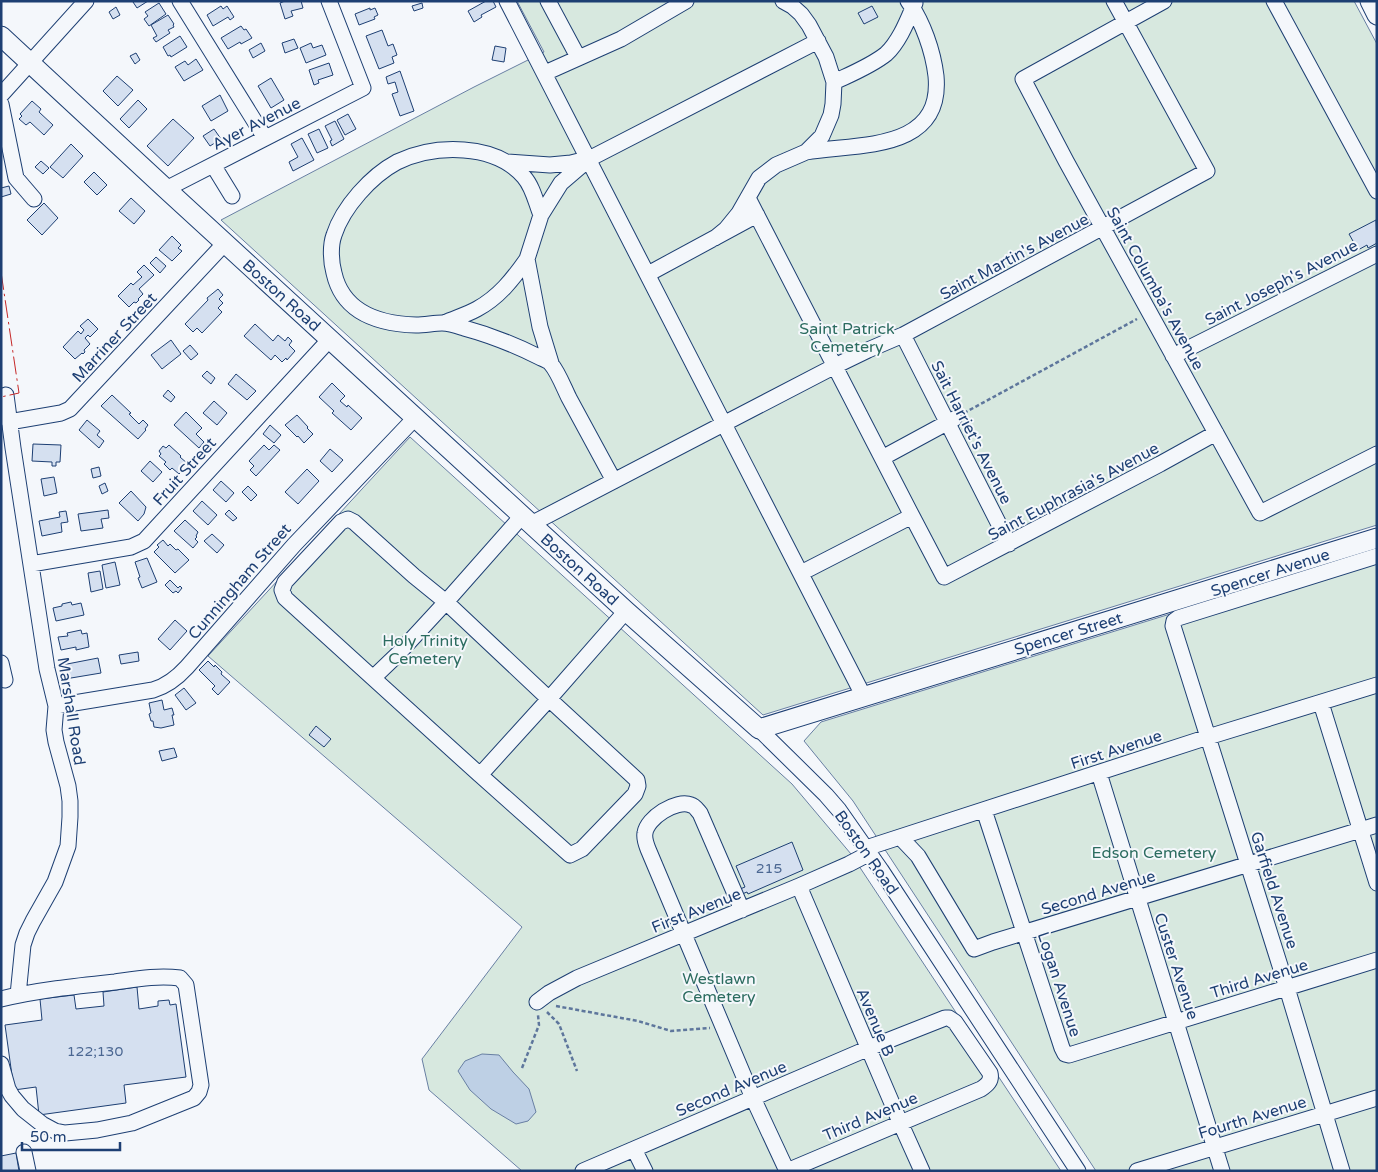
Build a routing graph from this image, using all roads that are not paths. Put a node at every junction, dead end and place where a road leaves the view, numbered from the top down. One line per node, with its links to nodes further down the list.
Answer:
1 (86, 1): 18 (street)
2 (180, 1): 23 (street)
3 (329, 1): 23 (street, Ayer Avenue)
4 (507, 1): 19 (street)
5 (548, 1): 17 (street)
6 (686, 1): 17 (street)
7 (1114, 1): 14 (street)
8 (1164, 1): 14 (street)
9 (1274, 1): 29 (street)
10 (1370, 1): 13 (main road)
11 (792, 3): 16 (street)
12 (912, 3): 20 (street); 24 (street)
13 (1377, 15)
14 (1125, 22): 35 (street, Saint Columba's Avenue); 35 (street, Saint Martin's Avenue)
15 (1, 36): 18 (main road, Boston Road)
16 (818, 41): 20 (street); 25 (street)
17 (578, 57): 19 (street)
18 (30, 62): 21 (street); 28 (main road, Boston Road)
19 (545, 73): 25 (street)
20 (834, 82): 24 (street)
21 (1, 95)
22 (1, 104): 32 (street)
23 (266, 138): 27 (street, Ayer Avenue)
24 (806, 152): 31 (street)
25 (589, 159): 26 (street); 33 (street); 40 (street)
26 (507, 162): 33 (street); 41 (street)
27 (213, 165): 28 (street, Ayer Avenue); 30 (street)
28 (166, 189): 37 (main road, Boston Road)
29 (1377, 192)
30 (232, 196)
31 (748, 198): 34 (street); 36 (street)
32 (34, 199)
33 (541, 215): 39 (street)
34 (757, 215): 36 (street); 46 (street)
35 (1102, 228): 42 (street, Saint Martin's Avenue); 44 (street, Saint Columba's Avenue)
36 (715, 238): 40 (street)
37 (225, 243): 43 (main road, Boston Road); 50 (street, Marriner Street)
38 (1377, 254): 44 (street, Saint Joseph's Avenue)
39 (527, 259): 41 (street); 45 (street)
40 (648, 274): 51 (street)
41 (444, 323): 45 (street)
42 (903, 335): 46 (street, Saint Martin's Avenue); 49 (street, Sait Harriet's Avenue)
43 (330, 339): 48 (main road, Boston Road); 61 (street, Fruit Street)
44 (1173, 356): 52 (street, Saint Columba's Avenue)
45 (551, 363): 55 (street)
46 (835, 366): 51 (street, Saint Martin's Avenue); 54 (street)
47 (6, 395): 50 (street, Marshall Road)
48 (415, 418): 57 (main road, Boston Road); 73 (street, Cunningham Street)
49 (951, 421): 54 (street); 59 (street, Sait Harriet's Avenue)
50 (10, 422): 61 (street, Marshall Road)
51 (724, 424): 55 (street, Saint Martin's Avenue); 62 (street)
52 (1216, 433): 53 (street, Saint Columba's Avenue); 59 (street, Saint Euphrasia's Avenue)
53 (1377, 454)
54 (882, 458): 56 (street)
55 (614, 481): 57 (street, Saint Martin's Avenue)
56 (912, 516): 59 (street, Saint Euphrasia's Avenue); 62 (street)
57 (527, 520): 63 (street); 64 (main road, Boston Road)
58 (1377, 538): 70 (main road, Spencer Street)
59 (1009, 544)
60 (1377, 556): 65 (street, Spencer Avenue)
61 (30, 564): 73 (street, Marshall Road)
62 (801, 573): 70 (street)
63 (446, 602): 67 (street); 67 (street); 71 (street)
64 (626, 611): 71 (street); 74 (main road, Boston Road)
65 (1174, 621): 75 (street, Garfield Avenue)
66 (1, 663): 68 (street)
67 (373, 678): 77 (street)
68 (5, 680)
69 (1377, 685): 72 (street, First Avenue)
70 (864, 697): 74 (main road, Spencer Street)
71 (549, 700): 77 (street); 77 (street)
72 (1321, 702): 75 (street, First Avenue); 81 (street)
73 (56, 706): 94 (street, Marshall Road)
74 (759, 728): 83 (street, Boston Road)
75 (1208, 737): 76 (street, First Avenue); 85 (street, Garfield Avenue)
76 (1098, 773): 78 (street, First Avenue); 88 (street, Custer Avenue)
77 (480, 775)
78 (984, 810): 80 (street, First Avenue); 90 (street, Logan Avenue)
79 (1377, 825): 81 (street, Second Avenue)
80 (921, 830): 82 (street, First Avenue); 84 (street)
81 (1360, 830): 85 (street, Second Avenue); 86 (street)
82 (900, 837): 83 (street, First Avenue); 84 (street)
83 (868, 850): 87 (street, First Avenue); 114 (street, Boston Road)
84 (918, 856): 90 (street, Second Avenue)
85 (1248, 865): 88 (street, Second Avenue); 93 (street, Garfield Avenue)
86 (1377, 883)
87 (799, 886): 89 (street, First Avenue); 98 (street, Avenue B)
88 (1137, 898): 90 (street, Second Avenue); 97 (street, Custer Avenue)
89 (742, 910): 91 (street, First Avenue); 91 (street)
90 (1025, 932): 99 (street, Logan Avenue)
91 (684, 934): 96 (street, First Avenue); 102 (street)
92 (1377, 960): 93 (street, Third Avenue)
93 (1287, 988): 97 (street, Third Avenue); 104 (street, Garfield Avenue)
94 (18, 995): 95 (street); 100 (street)
95 (1, 999)
96 (537, 1002)
97 (1176, 1022): 99 (street, Third Avenue); 106 (street, Custer Avenue)
98 (869, 1048): 101 (street, Second Avenue); 102 (street, Second Avenue); 105 (street, Avenue B)
99 (1065, 1054)
100 (1, 1064)
101 (991, 1078): 105 (street, Third Avenue)
102 (753, 1098): 107 (street, Second Avenue); 112 (street)
103 (1377, 1098): 104 (street, Fourth Avenue)
104 (1324, 1114): 106 (street, Fourth Avenue); 117 (street, Garfield Avenue)
105 (900, 1122): 112 (street, Third Avenue); 113 (street, Avenue B)
106 (1215, 1147): 115 (street, Fourth Avenue); 116 (street, Custer Avenue)
107 (634, 1149): 110 (street, Second Avenue); 111 (street)
108 (24, 1152): 109 (street)
109 (28, 1171)
110 (583, 1171)
111 (645, 1171)
112 (787, 1171)
113 (922, 1171)
114 (1078, 1171)
115 (1136, 1171)
116 (1222, 1171)
117 (1342, 1171)

